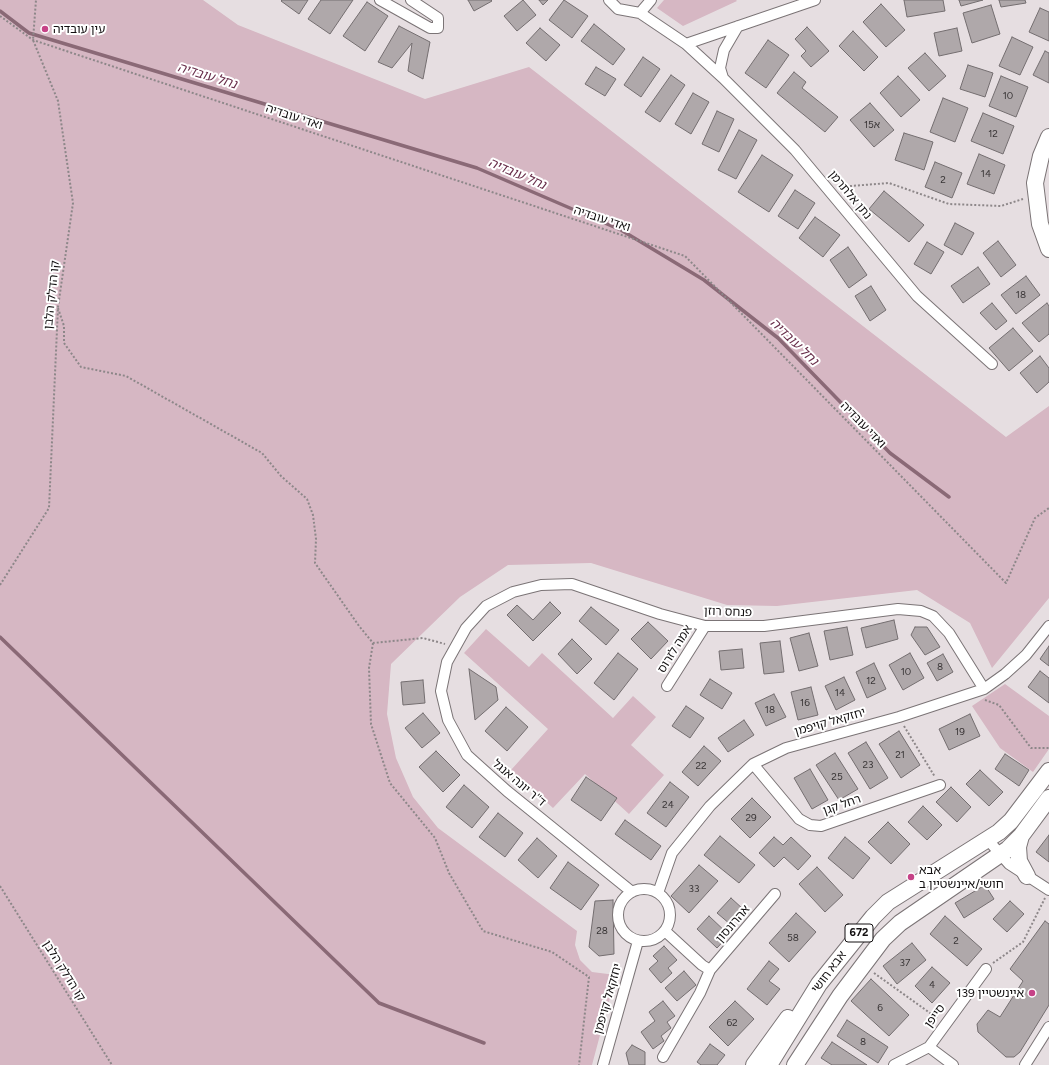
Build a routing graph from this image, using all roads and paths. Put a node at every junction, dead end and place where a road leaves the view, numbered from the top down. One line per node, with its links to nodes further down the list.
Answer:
1 (36, 0): 10 (path, קו הדלק הלבן)
2 (380, 0): 3 (street)
3 (411, 0)
4 (609, 0): 7 (street)
5 (651, 0): 7 (street)
6 (815, 0): 9 (street)
7 (640, 13): 11 (street, נתן אלתרמן)
8 (0, 16): 10 (path, ואדי עובדיה)
9 (738, 26): 11 (street); 12 (street)
10 (33, 40): 17 (path, קו הדלק הלבן); 19 (path, ואדי עובדיה)
11 (686, 44): 12 (street, נתן אלתרמן)
12 (723, 78): 14 (street, נתן אלתרמן)
13 (1049, 137): 15 (main road)
14 (827, 188): 15 (path); 18 (street, נתן אלתרמן)
15 (1036, 195): 16 (main road)
16 (1049, 249)
17 (58, 307): 20 (path, קו הדלק הלבן); 23 (path)
18 (992, 364)
19 (1049, 508)
20 (0, 585)
21 (705, 626): 24 (street, פנחס רוזן); 26 (street, אמה לזרוס); 27 (street, פנחס רוזן)
22 (1049, 626): 27 (street, יחזקאל קויפמן)
23 (373, 643): 24 (path); 55 (path)
24 (456, 646): 25 (street, פנחס רוזן)
25 (447, 662): 41 (street, ד''ר יונה אנגל)
26 (667, 686)
27 (984, 688): 29 (street, יחזקאל קויפמן)
28 (1000, 705): 30 (path)
29 (899, 717): 31 (street, יחזקאל קויפמן); 33 (path)
30 (1049, 748)
31 (753, 764): 33 (street, רחל קגן); 42 (street, יחזקאל קויפמן)
32 (1049, 770): 36 (main road, אבא חושי / 672)
33 (940, 784)
34 (1049, 798): 35 (main road, אבא חושי / 672)
35 (1021, 836): 37 (main road, אבא חושי / 672); 38 (main road)
36 (988, 840): 37 (street); 49 (main road, אבא חושי / 672)
37 (1001, 854): 38 (street); 59 (main road, אבא חושי / 672)
38 (1027, 876): 40 (street)
39 (0, 886): 54 (path, קו הדלק הלבן)
40 (1049, 890): 46 (path)
41 (632, 892): 42 (street); 45 (street)
42 (658, 892): 44 (street)
43 (775, 894): 47 (street, אהרונסון)
44 (666, 931): 45 (street); 47 (street)
45 (638, 941): 56 (street, יחזקאל קויפמן)
46 (986, 969): 50 (street, סייפן)
47 (710, 970): 53 (street, אהרונסון)
48 (877, 975): 50 (path)
49 (819, 984): 57 (main road); 58 (main road, אבא חושי / 672)
50 (946, 1024): 52 (street, סייפן)
51 (1049, 1027): 62 (street)
52 (929, 1047): 60 (street, סייפן); 61 (street)
53 (663, 1056)
54 (112, 1065)
55 (579, 1065)
56 (603, 1065)
57 (754, 1065)
58 (769, 1065)
59 (795, 1065)
60 (894, 1065)
61 (953, 1065)
62 (1025, 1065)

